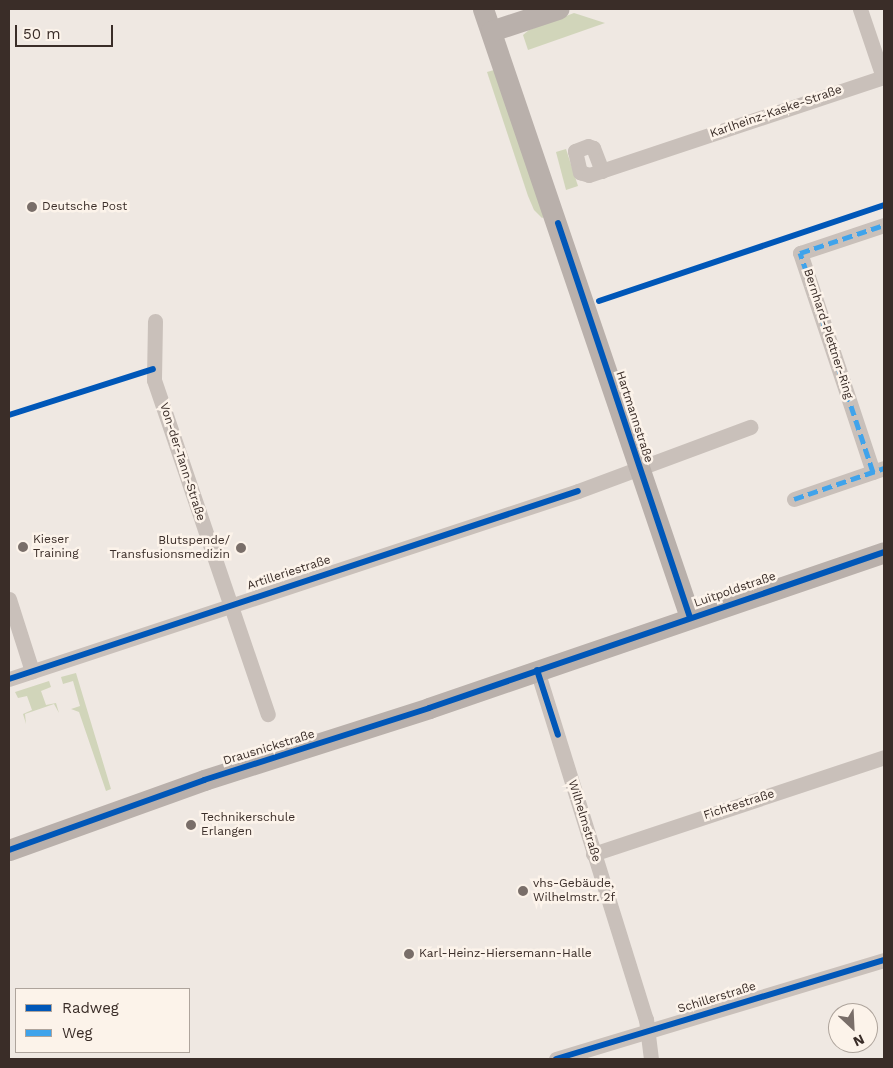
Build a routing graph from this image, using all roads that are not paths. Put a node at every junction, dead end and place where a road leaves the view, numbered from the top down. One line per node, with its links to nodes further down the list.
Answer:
1 (482, 9): 4 (main road, Hartmannstraße)
2 (558, 9): 4 (main road)
3 (860, 9): 5 (street, Karlheinz-Kaske-Straße)
4 (491, 31): 9 (main road, Hartmannstraße)
5 (602, 171)
6 (884, 225): 10 (street, Bernhard-Plettner-Ring)
7 (155, 321): 14 (street, Von-der-Tann-Straße)
8 (750, 427): 9 (street, Artilleriestraße)
9 (640, 468): 14 (street, Artilleriestraße); 15 (main road, Hartmannstraße)
10 (879, 470): 11 (street, Bernhard-Plettner-Ring)
11 (794, 499)
12 (884, 552): 15 (main road, Luitpoldstraße)
13 (9, 603): 17 (street)
14 (230, 605): 17 (street, Artilleriestraße); 19 (street, Von-der-Tann-Straße)
15 (690, 617): 16 (main road, Luitpoldstraße)
16 (537, 670): 21 (main road, Drausnickstraße); 22 (street, Wilhelmstraße)
17 (32, 671): 18 (street, Artilleriestraße)
18 (9, 679)
19 (268, 714)
20 (884, 757): 22 (street, Fichtestraße)
21 (9, 850)
22 (593, 854): 24 (street, Wilhelmstraße)
23 (884, 960): 24 (street, Schillerstraße)
24 (647, 1031): 25 (street, Schillerstraße); 26 (street, Wilhelmstraße)
25 (556, 1059)
26 (651, 1059)

